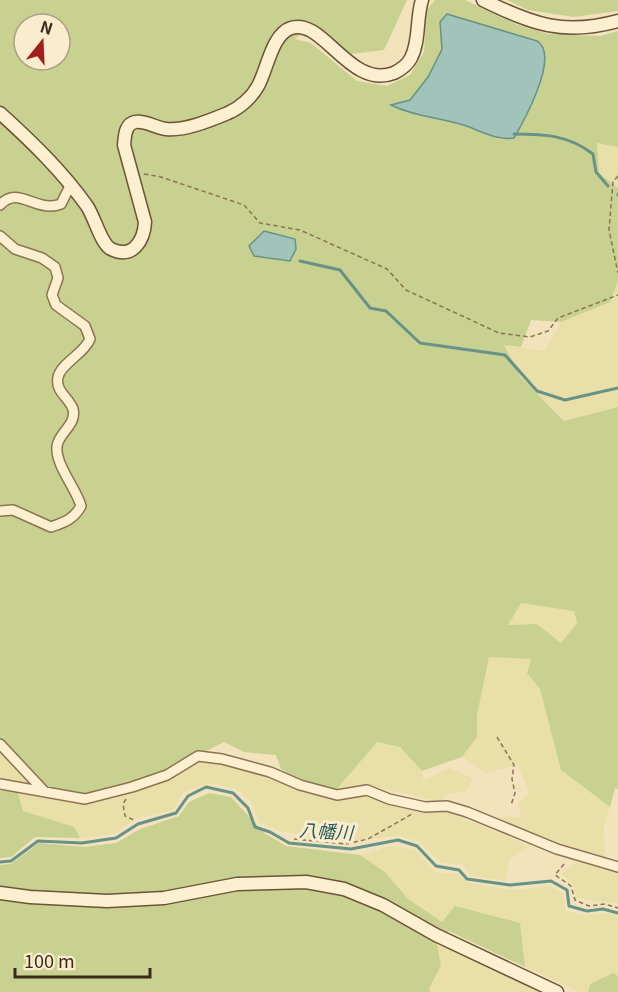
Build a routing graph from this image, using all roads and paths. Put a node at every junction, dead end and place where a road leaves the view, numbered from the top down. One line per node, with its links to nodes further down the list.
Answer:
1 (422, 0): 5 (main road)
2 (483, 0): 3 (main road)
3 (618, 21)
4 (0, 113): 7 (main road)
5 (132, 172): 7 (main road); 11 (path)
6 (618, 176): 10 (path)
7 (72, 184): 8 (street)
8 (0, 205)
9 (0, 236): 12 (street)
10 (618, 273)
11 (618, 296)
12 (0, 511)
13 (497, 737): 18 (path)
14 (0, 744): 17 (street)
15 (0, 784): 17 (street)
16 (132, 787): 17 (street); 19 (street); 20 (path)
17 (44, 791)
18 (511, 805)
19 (425, 807): 21 (path); 23 (street)
20 (134, 820)
21 (294, 839)
22 (564, 864): 25 (path)
23 (618, 867)
24 (0, 893): 26 (main road)
25 (618, 908)
26 (557, 992)

